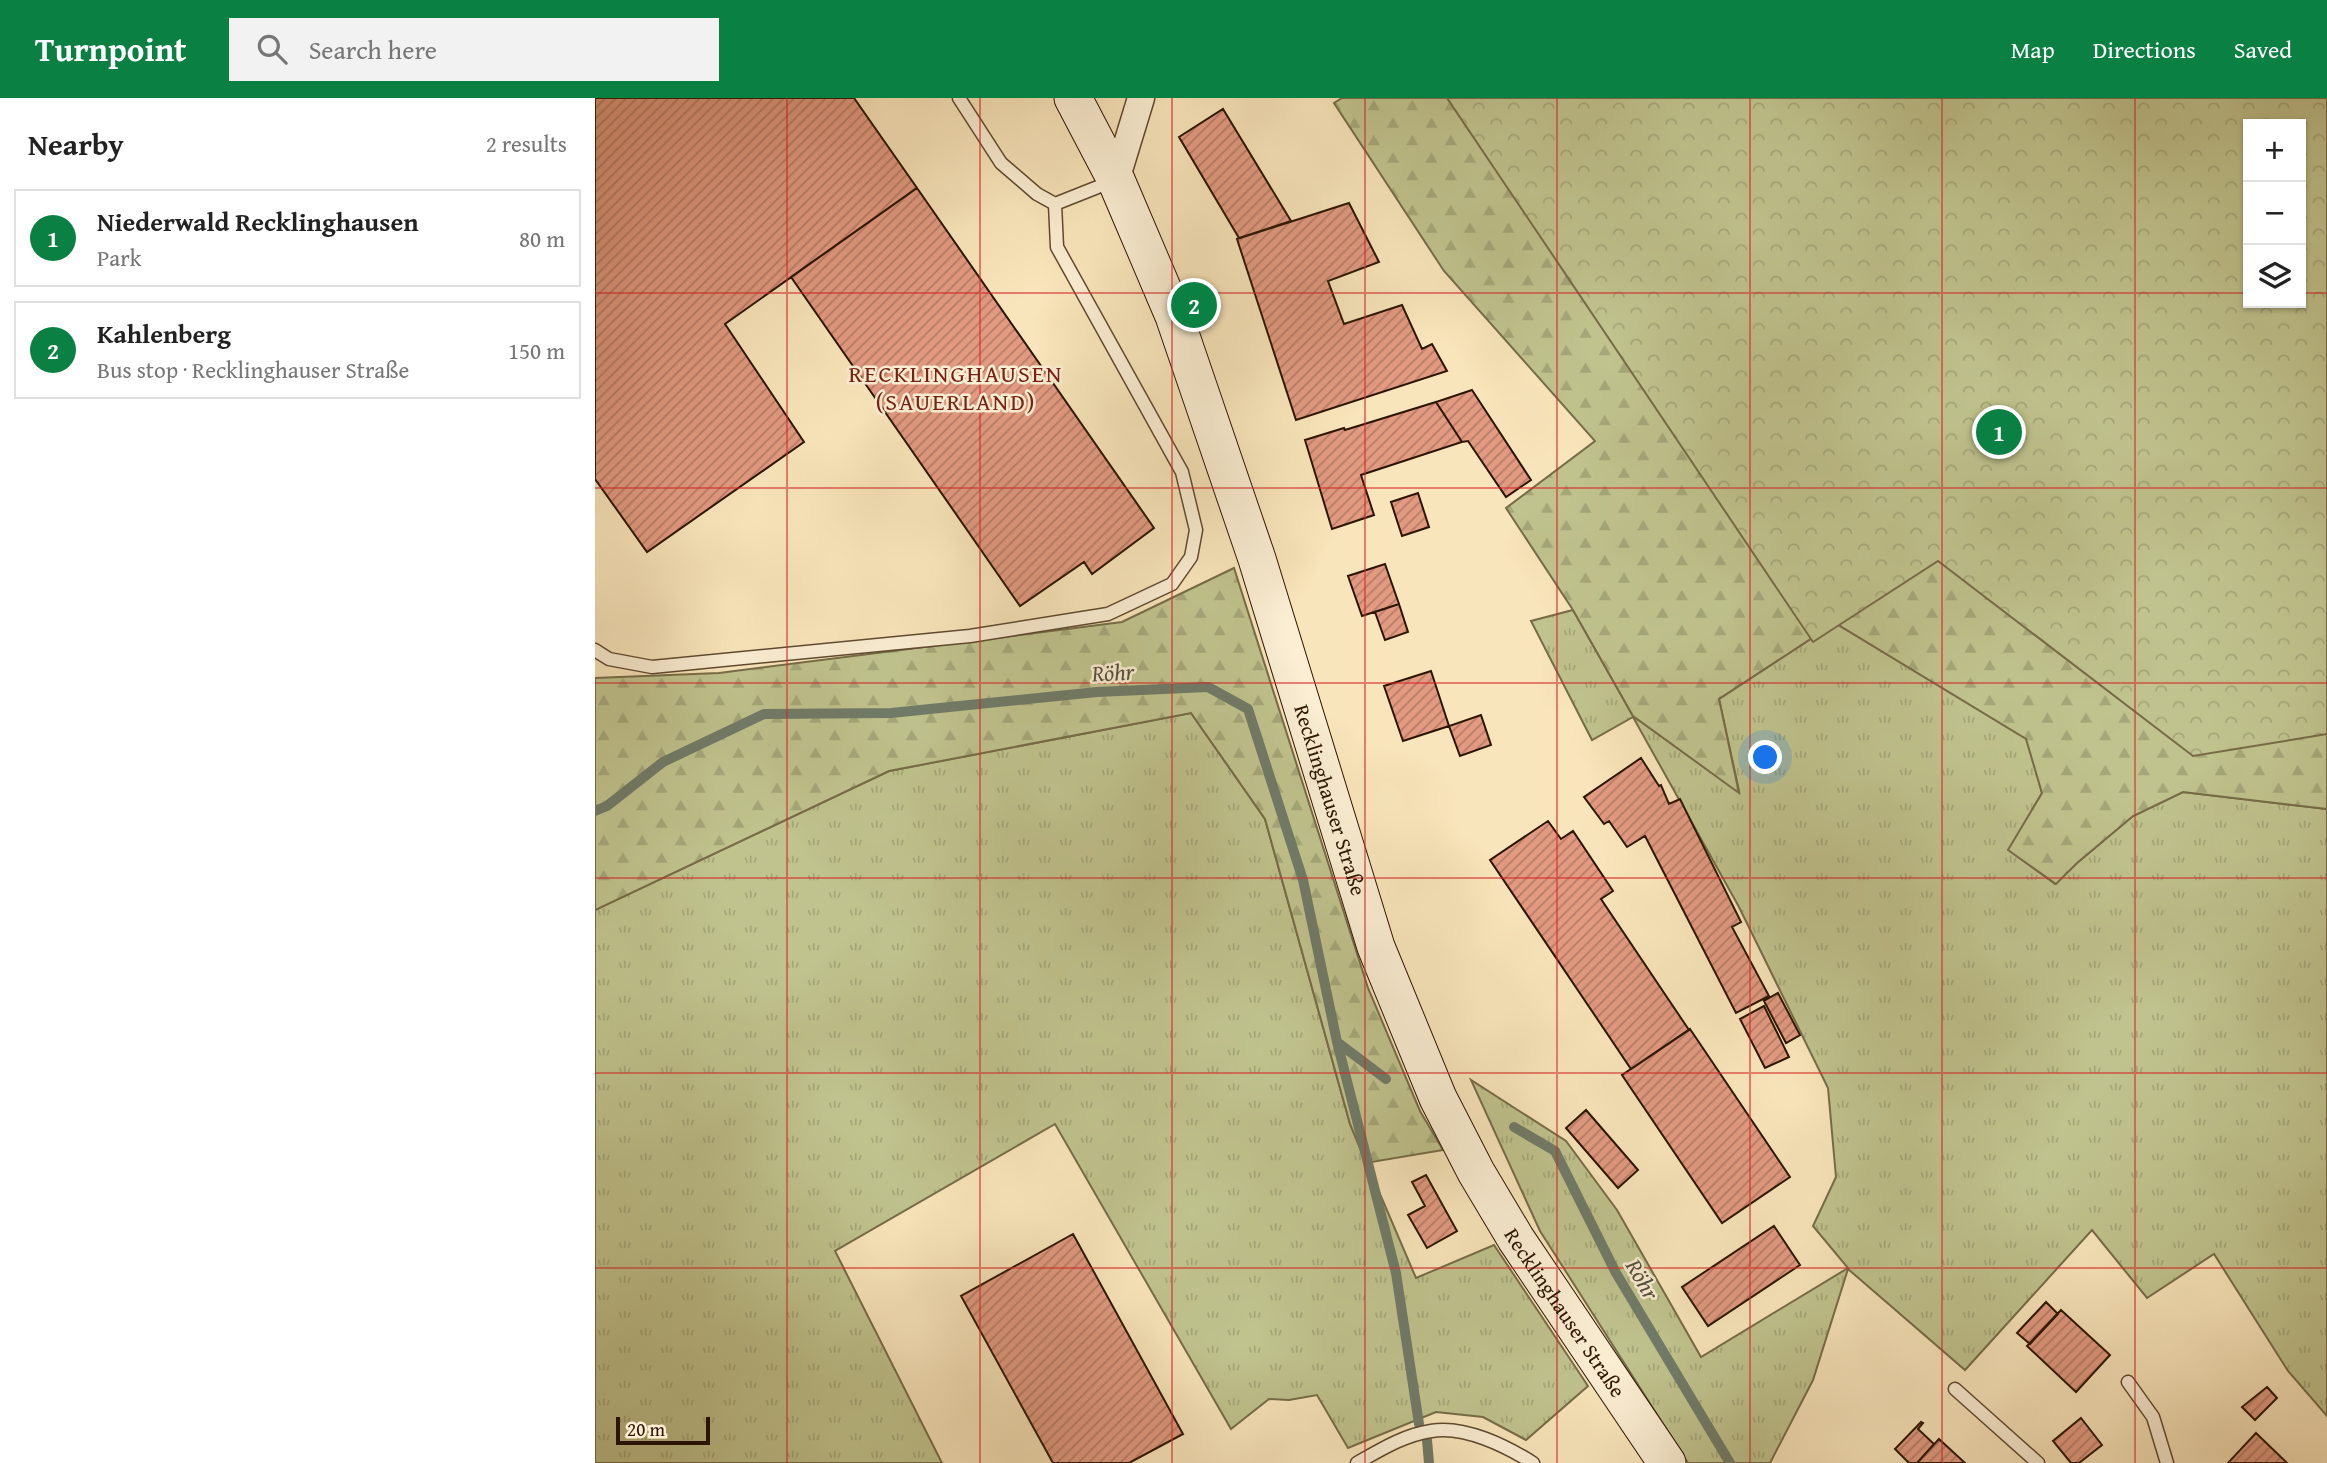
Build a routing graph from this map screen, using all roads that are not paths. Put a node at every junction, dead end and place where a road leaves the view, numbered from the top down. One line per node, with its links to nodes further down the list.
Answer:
1 (959, 98): 5 (lane)
2 (1073, 98): 4 (main road, Recklinghauser Straße)
3 (1141, 98): 4 (street)
4 (1116, 180): 5 (lane); 11 (main road, Recklinghauser Straße)
5 (1055, 204): 6 (lane)
6 (595, 650)
7 (2128, 1382): 13 (lane)
8 (1955, 1388): 12 (lane)
9 (1356, 1463): 10 (lane)
10 (1533, 1463)
11 (1667, 1463)
12 (2038, 1463)
13 (2168, 1463)

